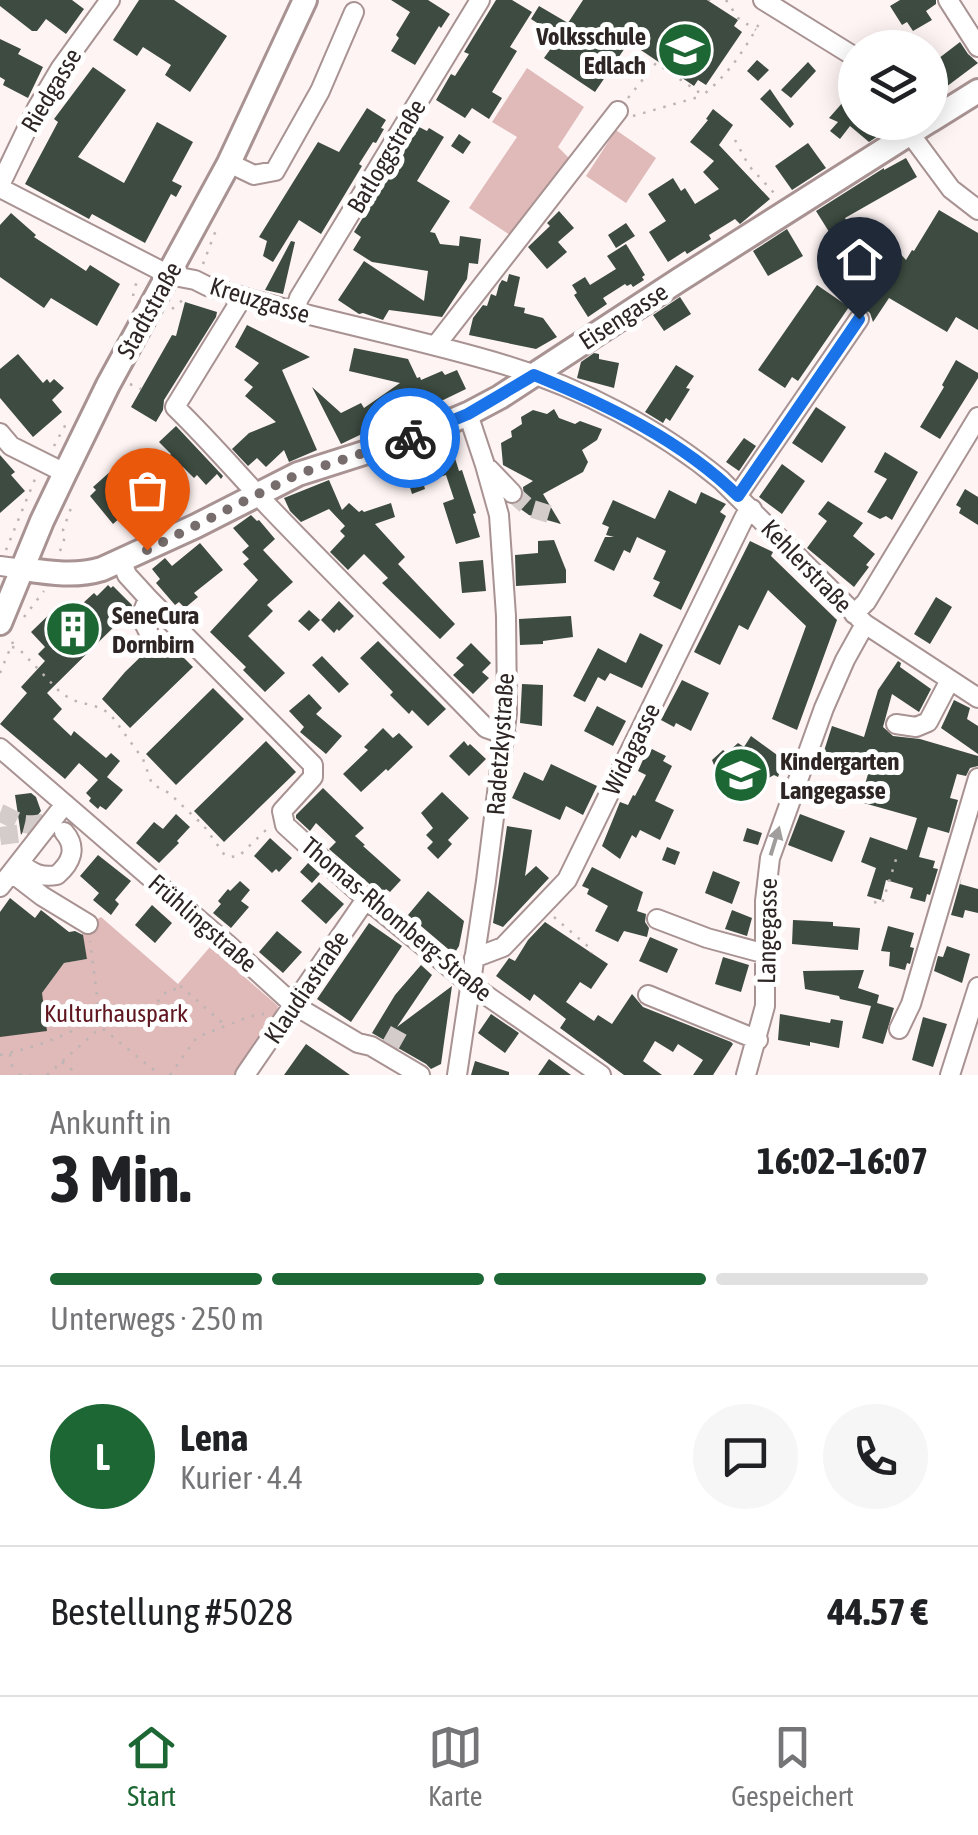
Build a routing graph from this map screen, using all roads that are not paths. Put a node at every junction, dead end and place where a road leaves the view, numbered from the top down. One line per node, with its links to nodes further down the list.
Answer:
1 (110, 0): 15 (street, Riedgasse)
2 (305, 0): 14 (main road, Stadtstraße)
3 (480, 0): 19 (street, Batloggstraße)
4 (948, 0): 8 (street)
5 (766, 2): 7 (street)
6 (354, 12): 14 (street)
7 (838, 47)
8 (978, 47)
9 (978, 91): 10 (main road, Eisengasse)
10 (948, 109)
11 (613, 117): 21 (street)
12 (899, 140): 22 (main road, Eisengasse)
13 (931, 140): 16 (street)
14 (229, 163): 17 (main road, Stadtstraße)
15 (0, 186): 17 (street, Kreuzgasse)
16 (978, 210)
17 (169, 275): 18 (street, Kreuzgasse); 27 (main road, Stadtstraße)
18 (242, 298): 19 (street, Kreuzgasse); 29 (street)
19 (294, 313): 21 (street, Kreuzgasse)
20 (859, 319): 30 (street, Widagasse)
21 (436, 345): 22 (street, Kreuzgasse)
22 (534, 375): 23 (main road, Eisengasse); 30 (street, Kehlerstraße)
23 (468, 414): 26 (street, Radetzkystraße); 29 (main road, Eisengasse)
24 (978, 418): 34 (street, Langegasse)
25 (0, 432): 27 (street)
26 (485, 465): 28 (street); 40 (street, Radetzkystraße)
27 (65, 473): 31 (main road, Stadtstraße)
28 (512, 493)
29 (259, 494): 32 (main road, Eisengasse); 40 (street)
30 (745, 502): 34 (street, Kehlerstraße); 50 (street, Widagasse)
31 (10, 561): 32 (main road, Eisengasse); 35 (main road, Stadtstraße)
32 (122, 562): 33 (street, Thomas-Rhomberg-Straße)
33 (148, 598): 36 (street); 46 (street, Thomas-Rhomberg-Straße)
34 (859, 619): 37 (street, Kehlerstraße); 49 (street, Langegasse, one-way to 34)
35 (13, 625)
36 (148, 630)
37 (950, 680): 38 (street, Kehlerstraße); 39 (street)
38 (978, 698)
39 (896, 724)
40 (506, 736): 50 (street, Radetzkystraße)
41 (0, 748): 43 (street, Frühlingstraße)
42 (978, 778): 55 (street)
43 (64, 804): 45 (street); 54 (street, Frühlingstraße)
44 (61, 835): 45 (street)
45 (14, 870): 48 (street)
46 (366, 899): 51 (street, Thomas-Rhomberg-Straße); 54 (street, Klaudiastraße)
47 (657, 919): 49 (street)
48 (88, 924)
49 (766, 954): 56 (street, Langegasse)
50 (474, 958): 51 (street, Radetzkystraße)
51 (470, 984): 57 (street, Thomas-Rhomberg-Straße); 60 (street, Radetzkystraße)
52 (978, 987): 63 (street)
53 (648, 995): 56 (street)
54 (294, 1005): 58 (street, Klaudiastraße); 59 (street, Frühlingstraße)
55 (898, 1029)
56 (758, 1040): 62 (street, Langegasse)
57 (582, 1069): 61 (street, Thomas-Rhomberg-Straße)
58 (245, 1075)
59 (420, 1075)
60 (457, 1075)
61 (601, 1075)
62 (746, 1075)
63 (950, 1075)

